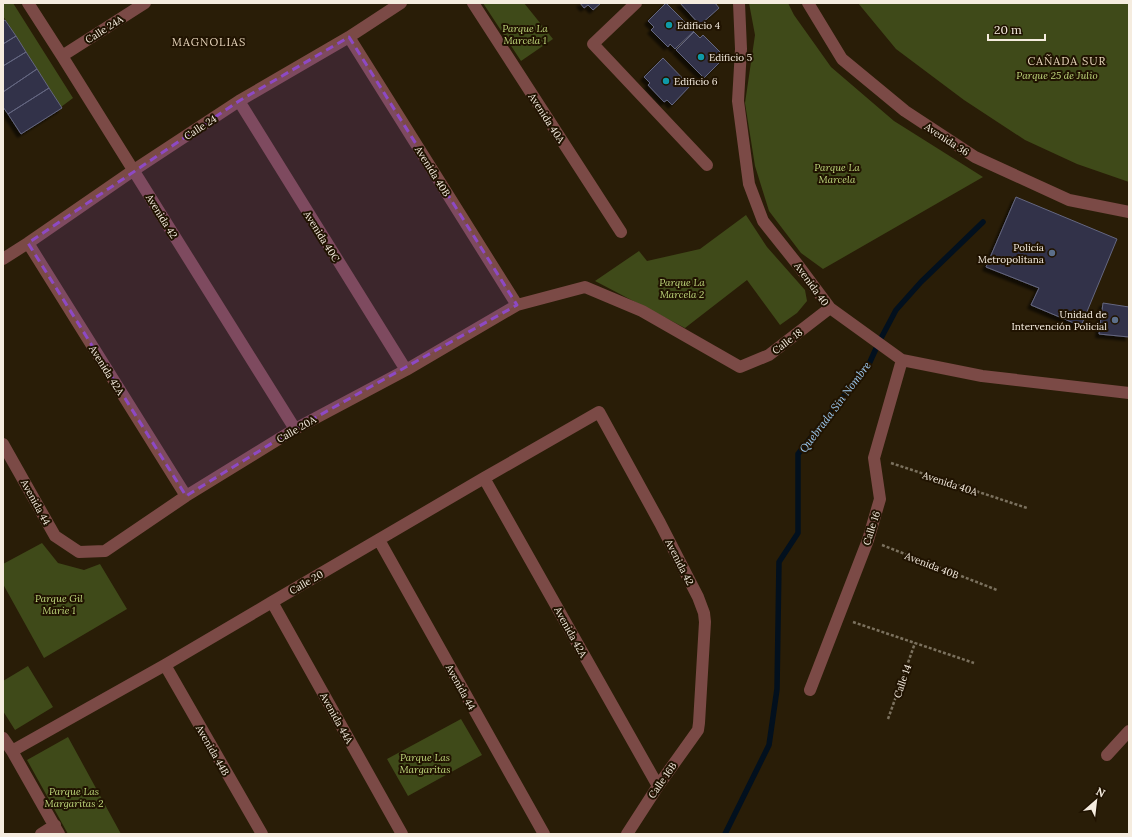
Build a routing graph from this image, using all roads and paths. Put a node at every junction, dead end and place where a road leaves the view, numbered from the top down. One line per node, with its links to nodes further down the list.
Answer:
1 (28, 3): 9 (street, Avenida 42)
2 (145, 3): 9 (street, Calle 24A)
3 (401, 3): 8 (street, Calle 24)
4 (473, 3): 14 (street, Avenida 40A)
5 (636, 3): 11 (street)
6 (739, 3): 18 (street, Avenida 40)
7 (808, 3): 13 (street, Avenida 36)
8 (349, 37): 10 (street, Calle 24); 17 (street, Avenida 40B)
9 (62, 56): 12 (street, Avenida 42)
10 (239, 101): 12 (street, Calle 24); 20 (street, Avenida 40C)
11 (707, 165)
12 (134, 170): 15 (street, Calle 24); 23 (street, Avenida 42)
13 (1129, 212)
14 (621, 232)
15 (28, 243): 16 (street, Calle 24); 27 (street, Avenida 42A)
16 (3, 259)
17 (517, 305): 18 (street, Calle 18); 20 (street, Calle 20A)
18 (830, 308): 19 (street, Avenida 40)
19 (902, 360): 21 (street, Avenida 40); 25 (street, Calle 16)
20 (406, 370): 23 (street, Calle 20A)
21 (1129, 393)
22 (599, 412): 26 (street, Calle 20); 40 (street, Avenida 42)
23 (295, 429): 27 (street, Calle 20A)
24 (3, 444): 31 (street, Avenida 44)
25 (874, 458): 28 (path, Avenida 40A); 30 (street, Calle 16)
26 (484, 478): 29 (street, Calle 20); 45 (street, Avenida 42A)
27 (186, 496): 31 (street, Calle 20A)
28 (1027, 508)
29 (379, 540): 33 (street, Calle 20); 50 (street, Avenida 44)
30 (868, 540): 32 (path, Avenida 40B); 34 (street, Calle 16)
31 (79, 552)
32 (997, 590)
33 (272, 602): 37 (street, Calle 20); 49 (street, Avenida 44A)
34 (837, 617): 35 (path); 38 (street, Calle 16)
35 (915, 643): 36 (path); 39 (path, Calle 14)
36 (974, 663)
37 (165, 666): 43 (street, Calle 20); 48 (street, Avenida 44B)
38 (810, 690)
39 (888, 719)
40 (699, 726): 45 (street, Calle 16B)
41 (1129, 731): 44 (street)
42 (3, 738): 43 (street)
43 (12, 751): 46 (street)
44 (1107, 755)
45 (658, 786): 51 (street, Calle 16B)
46 (57, 830): 47 (street)
47 (41, 834)
48 (262, 834)
49 (402, 834)
50 (544, 834)
51 (626, 834)

